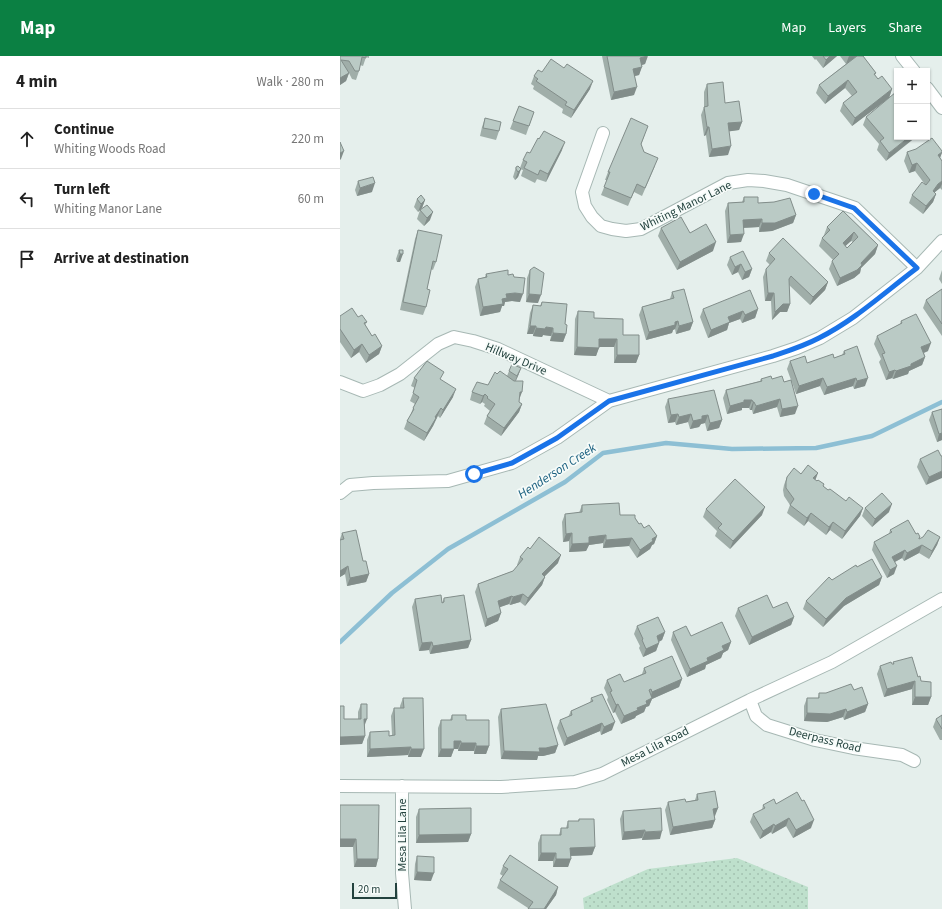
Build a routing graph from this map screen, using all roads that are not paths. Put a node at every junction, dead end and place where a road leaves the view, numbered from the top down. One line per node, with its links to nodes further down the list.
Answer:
1 (902, 56): 2 (street)
2 (912, 68)
3 (930, 92): 4 (street)
4 (942, 108)
5 (603, 133): 7 (street, Whiting Manor Lane)
6 (942, 241): 7 (street)
7 (917, 268): 9 (street)
8 (340, 382): 9 (street, Hillway Drive)
9 (609, 401): 10 (street)
10 (340, 493)
11 (942, 599): 12 (street, Mesa Lila Road)
12 (750, 700): 13 (street, Deerpass Road); 15 (street, Mesa Lila Road)
13 (914, 761)
14 (340, 786): 15 (street, Mesa Lila Road)
15 (402, 786): 16 (street, Mesa Lila Lane)
16 (405, 909)

